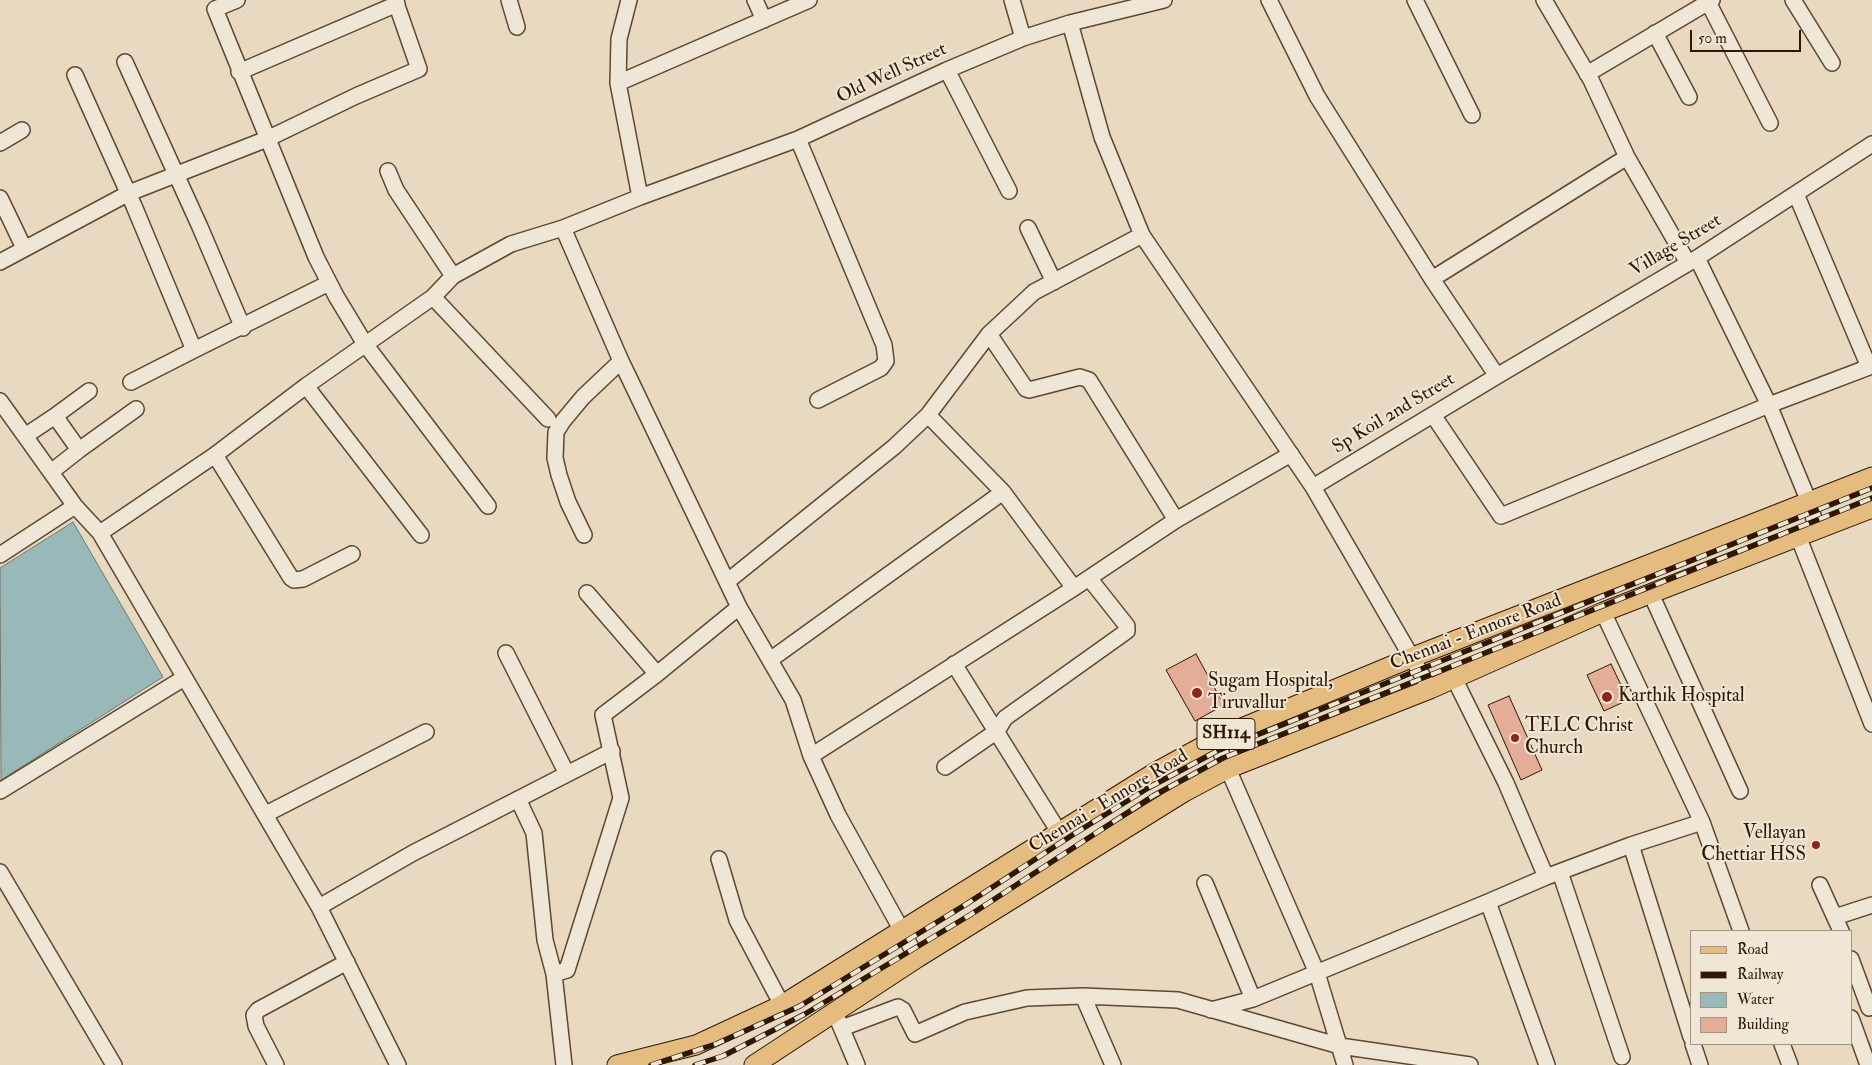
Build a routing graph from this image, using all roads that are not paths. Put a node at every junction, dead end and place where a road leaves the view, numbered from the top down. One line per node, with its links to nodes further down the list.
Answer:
1 (237, 0): 23 (street)
2 (509, 0): 17 (street)
3 (630, 0): 26 (street)
4 (755, 0): 15 (street)
5 (809, 0): 15 (street)
6 (1012, 0): 19 (street)
7 (1164, 0): 14 (street, Old Well Street)
8 (1269, 0): 50 (street)
9 (1415, 0): 28 (street)
10 (1544, 0): 25 (street)
11 (1793, 0): 21 (street)
12 (1710, 1): 18 (street); 29 (street)
13 (396, 2): 23 (street); 31 (street)
14 (1143, 3): 16 (street, Old Well Street)
15 (764, 20): 26 (street)
16 (1070, 22): 19 (street, Old Well Street); 45 (street)
17 (517, 27)
18 (1655, 33): 25 (street); 27 (street)
19 (1023, 38): 22 (street, Old Well Street)
20 (125, 62): 37 (street)
21 (1832, 64)
22 (947, 70): 32 (street, Old Well Street); 38 (street)
23 (239, 72): 31 (street)
24 (75, 74): 39 (street)
25 (1587, 74): 35 (street)
26 (618, 83): 41 (street)
27 (1689, 97)
28 (1472, 115)
29 (1770, 124)
30 (22, 130): 33 (street)
31 (267, 138): 37 (street); 52 (street)
32 (798, 139): 41 (street, Old Well Street); 64 (street)
33 (0, 143)
34 (1872, 144): 40 (street, Village Street)
35 (1627, 157): 47 (street); 50 (street)
36 (388, 171): 49 (street)
37 (176, 175): 39 (street); 54 (street)
38 (1009, 191)
39 (129, 193): 46 (street); 57 (street)
40 (1796, 194): 47 (street, Village Street); 59 (street)
41 (640, 196): 43 (street, Old Well Street)
42 (0, 198): 46 (street)
43 (563, 228): 49 (street, Old Well Street); 58 (street)
44 (1028, 228): 51 (street)
45 (1142, 235): 51 (street); 74 (street)
46 (24, 248): 48 (street)
47 (1693, 261): 60 (street, Village Street); 66 (street)
48 (0, 262)
49 (453, 276): 53 (street, Old Well Street)
50 (1432, 279): 60 (street)
51 (1054, 282): 55 (street)
52 (330, 283): 54 (street); 56 (street)
53 (433, 297): 56 (street, Old Well Street); 71 (street)
54 (243, 328): 57 (street)
55 (989, 334): 68 (street); 84 (street)
56 (365, 344): 62 (street, Old Well Street); 82 (street)
57 (194, 350): 61 (street)
58 (621, 361): 87 (street); 93 (street)
59 (1870, 366): 66 (street)
60 (1497, 376): 69 (street, Sp Koil 2nd Street)
61 (131, 382)
62 (306, 386): 75 (street, Old Well Street); 88 (street)
63 (90, 391): 70 (street)
64 (818, 400)
65 (0, 401): 72 (street)
66 (1769, 404): 69 (street); 80 (street)
67 (136, 409): 73 (street)
68 (928, 415): 79 (street); 93 (street)
69 (1433, 415): 78 (street, Sp Koil 2nd Street)
70 (55, 416): 72 (street); 73 (street)
71 (548, 419)
72 (25, 436): 76 (street)
73 (79, 450): 76 (street)
74 (1291, 454): 78 (street); 84 (street)
75 (215, 455): 86 (street, Old Well Street); 90 (street)
76 (51, 472): 81 (street)
77 (1872, 477): 80 (main road, Chennai - Ennore Road / SH114)
78 (1313, 487): 100 (street)
79 (1004, 492): 94 (street); 101 (street)
80 (1809, 502): 85 (street); 100 (main road, Chennai - Ennore Road / SH114)
81 (75, 506): 86 (street); 91 (street)
82 (488, 506)
83 (1872, 508): 85 (main road, Chennai - Ennore Road / SH114)
84 (1176, 520): 92 (street)
85 (1817, 529): 89 (main road, Chennai - Ennore Road / SH114)
86 (100, 533): 104 (street)
87 (584, 534)
88 (421, 535)
89 (1798, 536): 96 (main road, Chennai - Ennore Road / SH114); 107 (street)
90 (352, 554)
91 (0, 555)
92 (1089, 578): 94 (street); 108 (street)
93 (728, 581): 97 (street)
94 (1074, 588): 102 (street)
95 (586, 593): 103 (street)
96 (1651, 594): 98 (main road, Chennai - Ennore Road / SH114); 117 (street)
97 (739, 607): 101 (street); 103 (street)
98 (1603, 612): 105 (main road, Chennai - Ennore Road / SH114); 120 (street)
99 (506, 653): 115 (street)
100 (1412, 658): 106 (street); 110 (main road, Chennai - Ennore Road / SH114)
101 (770, 660): 112 (street)
102 (954, 664): 108 (street); 112 (street)
103 (657, 674): 111 (street)
104 (184, 678): 116 (street); 119 (street)
105 (1454, 678): 106 (main road, Chennai - Ennore Road / SH114); 125 (street)
106 (1430, 688): 114 (main road, Chennai - Ennore Road / SH114)
107 (1872, 724)
108 (997, 731): 113 (street); 121 (street)
109 (426, 732): 119 (street)
110 (1215, 740): 114 (street); 121 (main road, Chennai - Ennore Road / SH114)
111 (612, 751): 115 (street); 139 (street)
112 (811, 756): 132 (street)
113 (944, 767)
114 (1227, 769): 135 (main road, Chennai - Ennore Road / SH114); 138 (street)
115 (567, 774): 118 (street)
116 (0, 790)
117 (1740, 791)
118 (518, 799): 130 (street); 139 (street)
119 (266, 814): 130 (street)
120 (1702, 822): 122 (street); 133 (street)
121 (1059, 832): 132 (main road, Chennai - Ennore Road / SH114)
122 (1631, 845): 125 (street); 148 (street)
123 (719, 859): 142 (street)
124 (0, 872): 153 (street)
125 (1553, 874): 128 (street); 152 (street)
126 (1204, 883): 141 (street)
127 (1820, 885): 131 (street)
128 (1488, 902): 138 (street); 163 (street)
129 (1872, 905): 131 (street)
130 (319, 906): 137 (street)
131 (1835, 917): 134 (street)
132 (902, 929): 135 (street); 142 (main road, Chennai - Ennore Road / SH114)
133 (1741, 930)
134 (1840, 930)
135 (917, 958): 147 (main road, Chennai - Ennore Road / SH114)
136 (1852, 961): 143 (street)
137 (347, 962): 154 (street); 155 (street)
138 (1317, 973): 141 (street); 151 (street)
139 (554, 974): 156 (street)
140 (1083, 996): 144 (street); 147 (street); 160 (street)
141 (1253, 999): 144 (street)
142 (782, 1005): 157 (main road, Chennai - Ennore Road / SH114)
143 (1871, 1008): 145 (street)
144 (1209, 1010): 151 (street)
145 (1852, 1017)
146 (1852, 1020): 166 (street)
147 (838, 1021): 158 (main road, Chennai - Ennore Road / SH114); 159 (street)
148 (1690, 1033)
149 (1693, 1045): 164 (street)
150 (1782, 1045): 165 (street)
151 (1340, 1046): 161 (street); 162 (street)
152 (1622, 1057)
153 (114, 1065)
154 (276, 1065)
155 (398, 1065)
156 (564, 1065)
157 (618, 1065)
158 (754, 1065)
159 (857, 1065)
160 (1113, 1065)
161 (1345, 1065)
162 (1470, 1065)
163 (1548, 1065)
164 (1700, 1065)
165 (1790, 1065)
166 (1868, 1065)

